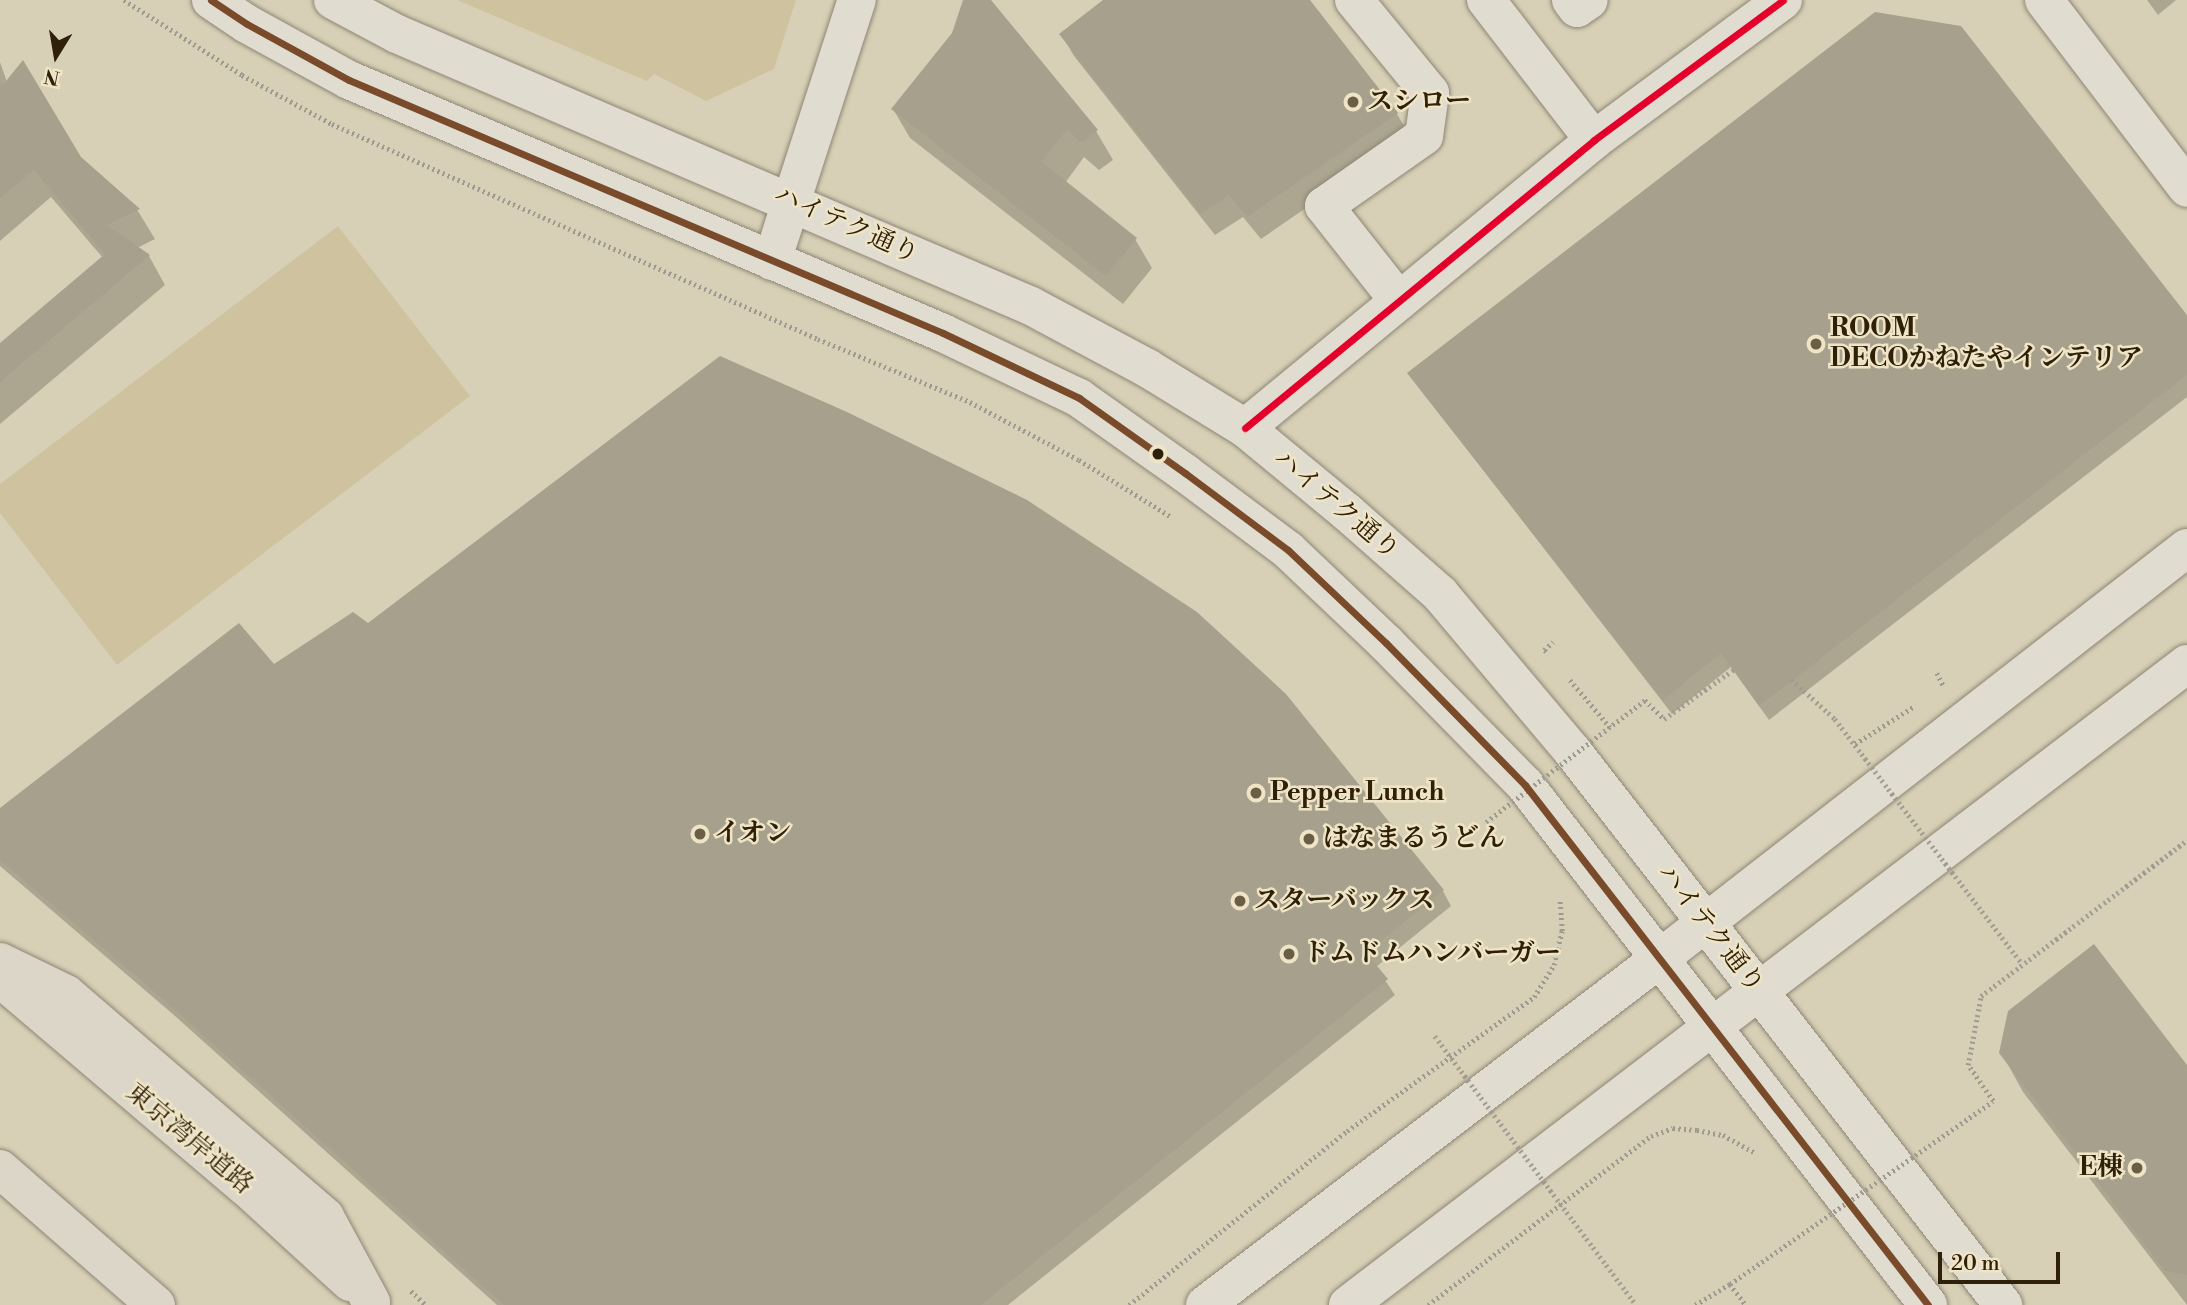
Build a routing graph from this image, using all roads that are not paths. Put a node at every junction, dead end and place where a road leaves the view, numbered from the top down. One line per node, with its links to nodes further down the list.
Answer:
1 (211, 0): 13 (street)
2 (333, 0): 12 (street, ハイテク通り)
3 (858, 0): 12 (street)
4 (1354, 0): 14 (street)
5 (1486, 0): 10 (street)
6 (1571, 0): 7 (street)
7 (1589, 0)
8 (1783, 0): 10 (street)
9 (2044, 0): 11 (street)
10 (1594, 140): 14 (street)
11 (2187, 188)
12 (792, 201): 13 (street); 15 (street, ハイテク通り)
13 (772, 261): 19 (street)
14 (1399, 301): 15 (street)
15 (1245, 428): 18 (street, ハイテク通り)
16 (2187, 548): 18 (street)
17 (2187, 664): 22 (street)
18 (1704, 922): 19 (street); 22 (street, ハイテク通り)
19 (1659, 959): 23 (street); 27 (street)
20 (0, 962): 25 (highway)
21 (0, 978): 25 (highway, 東京湾岸道路)
22 (1757, 991): 23 (street); 30 (street, ハイテク通り)
23 (1712, 1027): 28 (street); 29 (street)
24 (0, 1169): 26 (highway)
25 (373, 1304)
26 (156, 1305)
27 (1205, 1305)
28 (1348, 1305)
29 (1928, 1305)
30 (2003, 1305)

